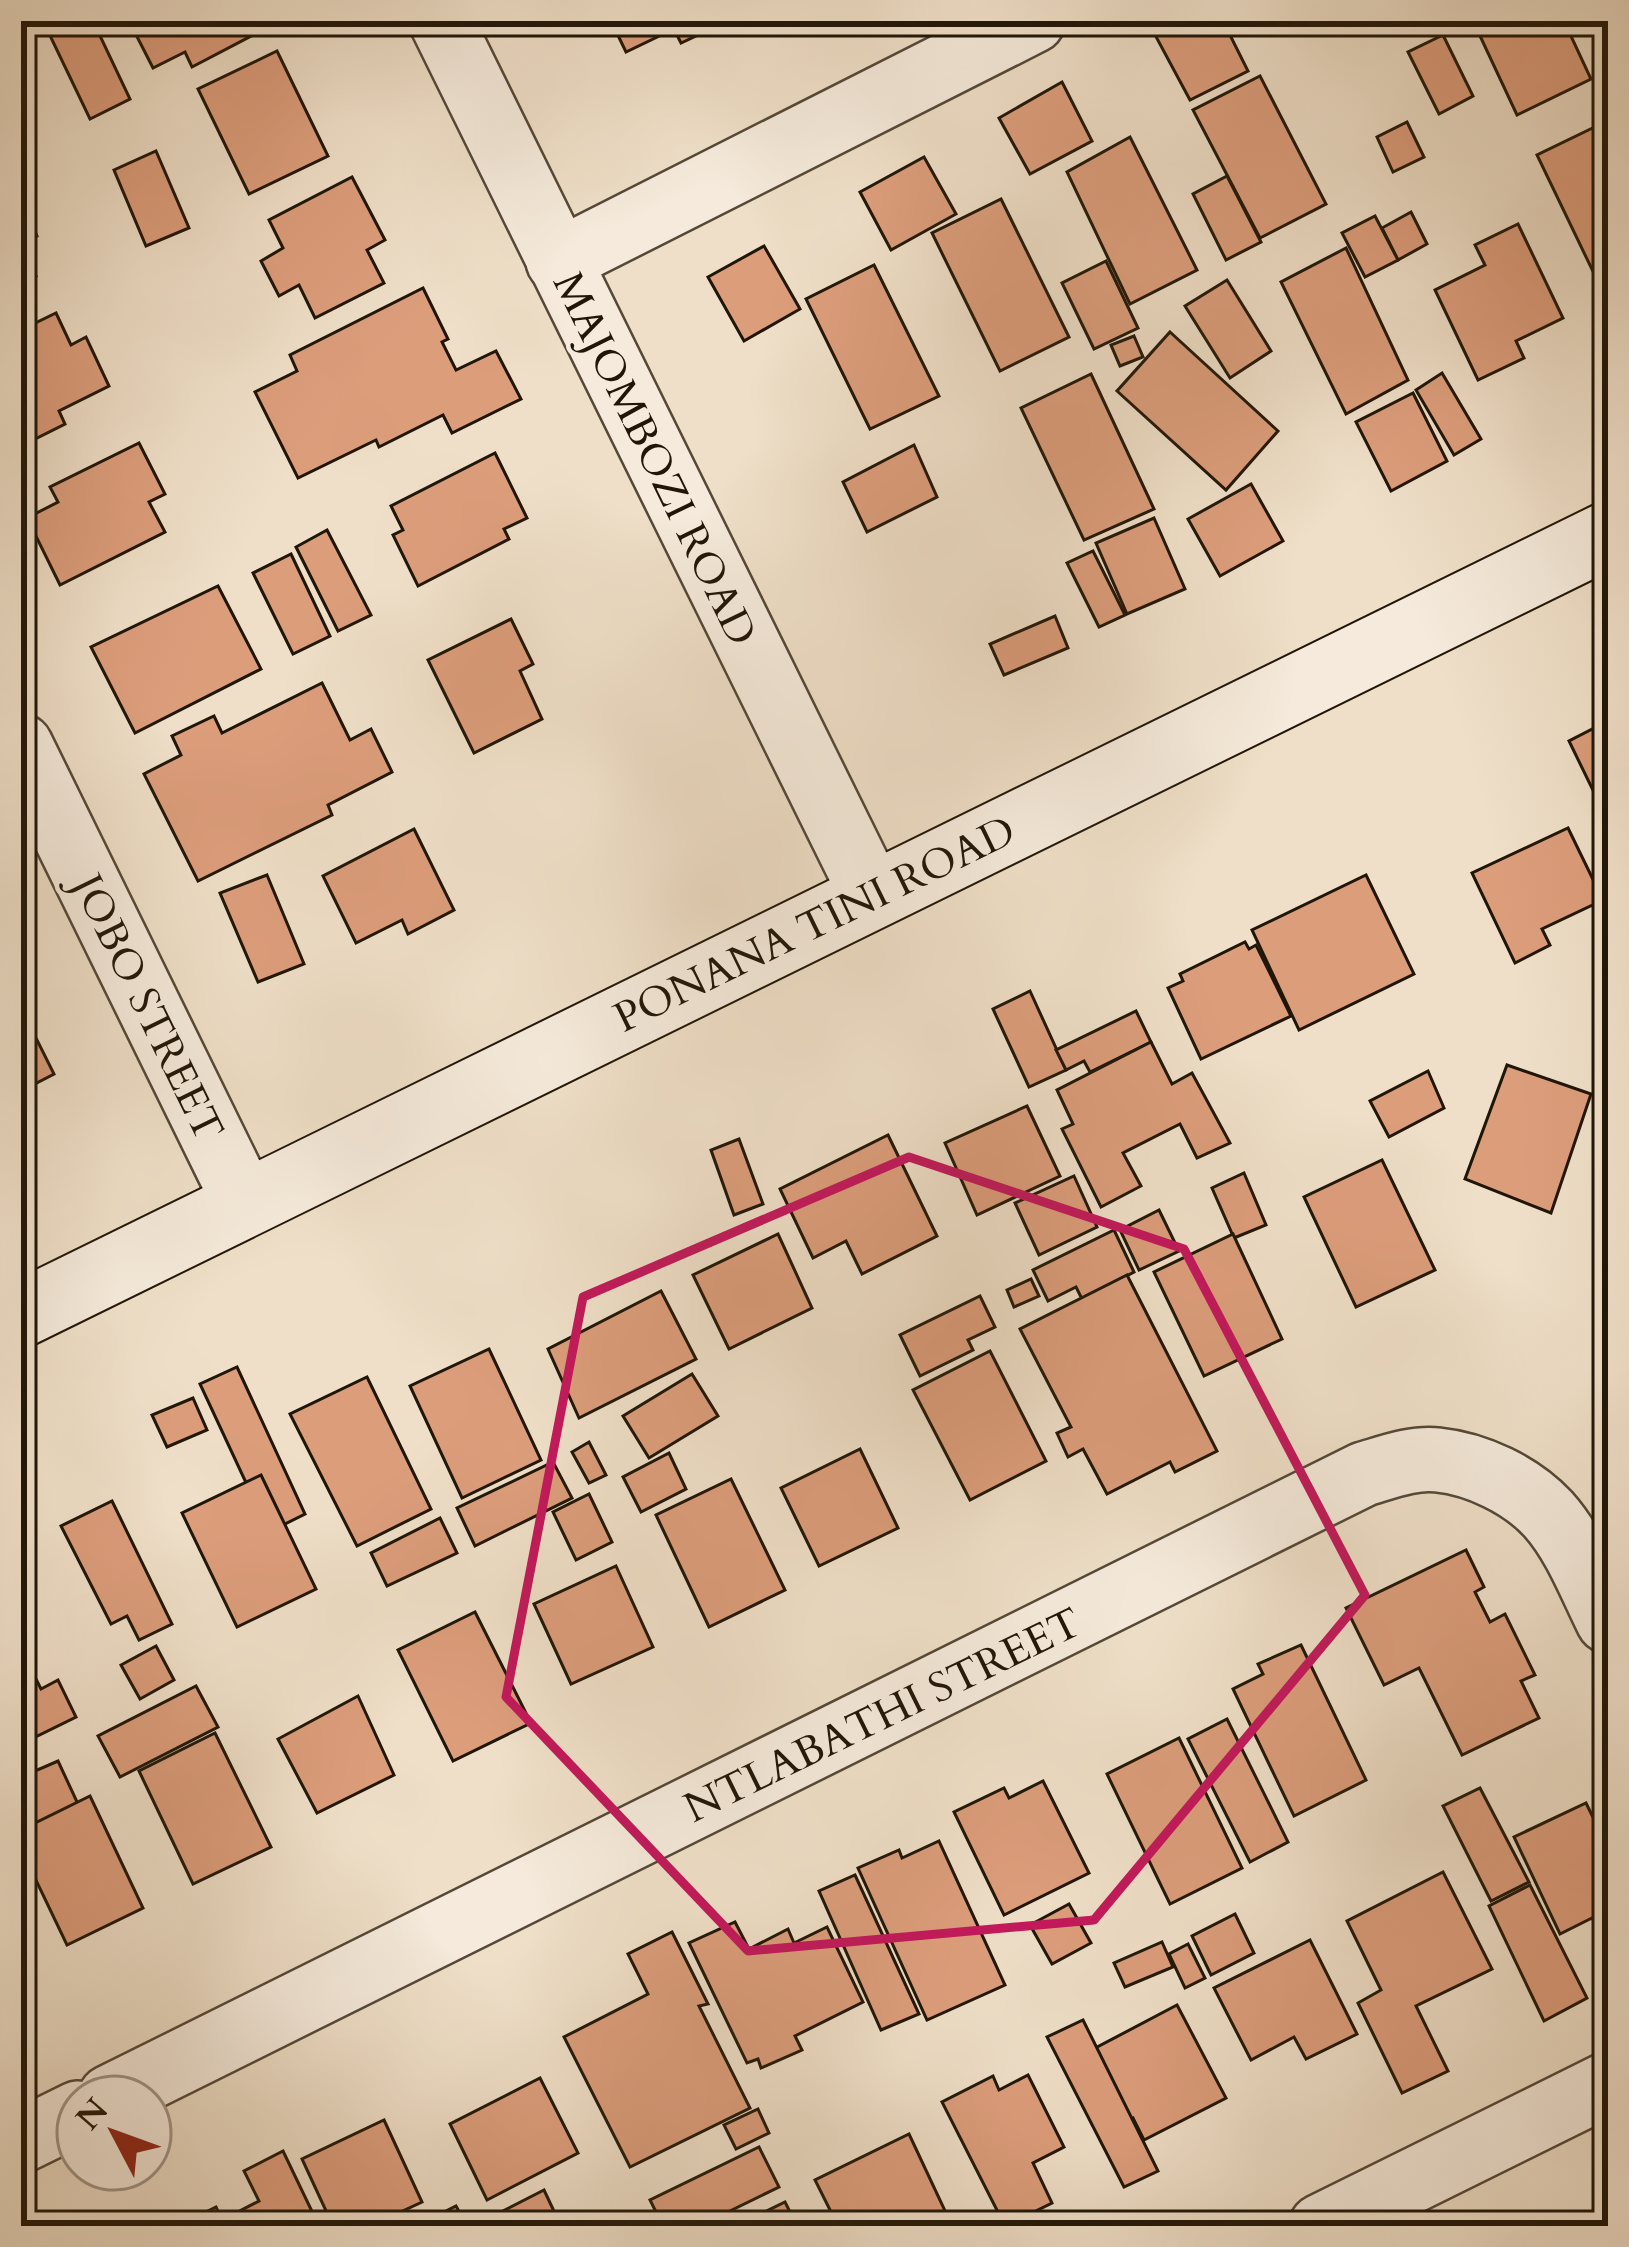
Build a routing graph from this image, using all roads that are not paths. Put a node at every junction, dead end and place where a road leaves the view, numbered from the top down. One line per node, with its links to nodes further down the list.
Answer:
1 (441, 21): 3 (street, MAJOMBOZI ROAD)
2 (1033, 21): 3 (street)
3 (558, 261): 6 (street, MAJOMBOZI ROAD)
4 (1608, 535): 6 (street, PONANA TINI ROAD)
5 (21, 746): 7 (street, JOBO STREET)
6 (872, 895): 7 (street, PONANA TINI ROAD)
7 (245, 1203): 8 (street, PONANA TINI ROAD)
8 (21, 1314)
9 (1608, 1621): 10 (street, NTLABATHI STREET)
10 (158, 2073)
11 (1608, 2084): 14 (street)
12 (54, 2125): 13 (street)
13 (21, 2141)
14 (1321, 2226)

